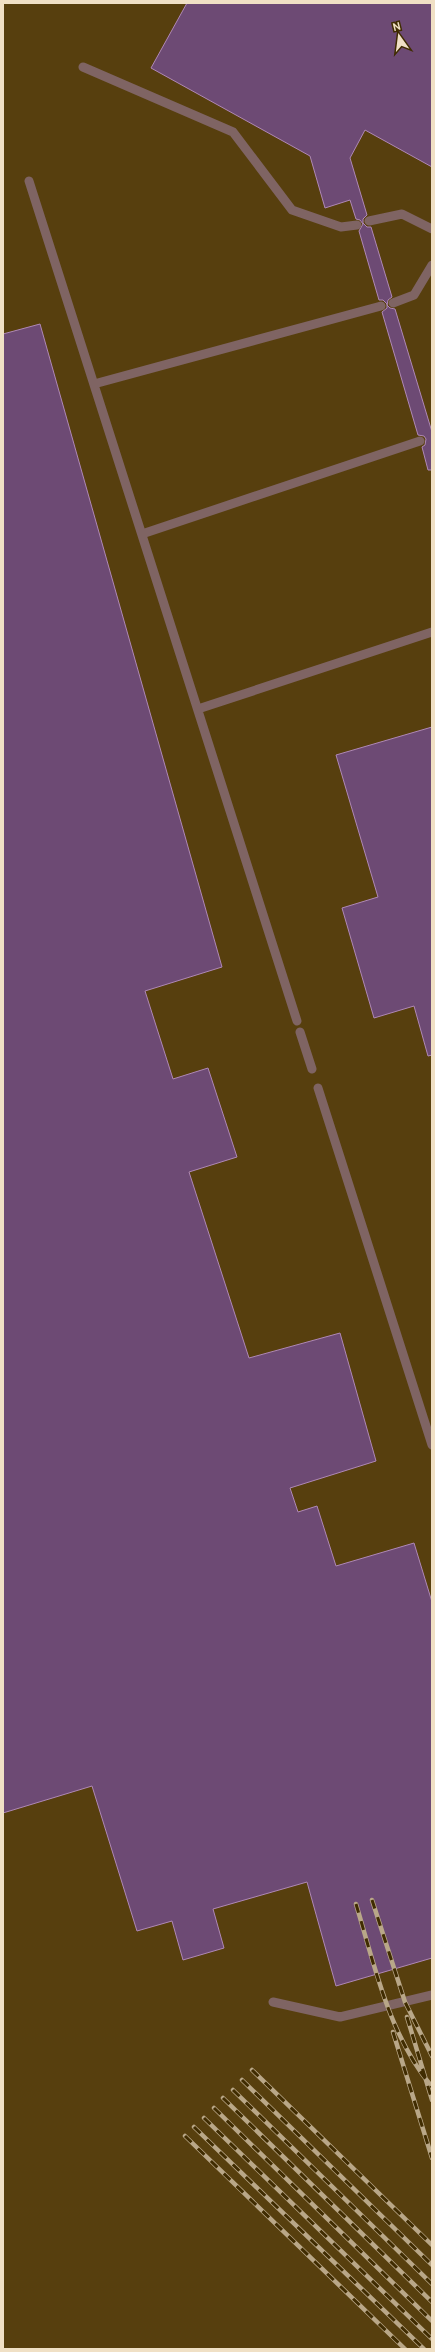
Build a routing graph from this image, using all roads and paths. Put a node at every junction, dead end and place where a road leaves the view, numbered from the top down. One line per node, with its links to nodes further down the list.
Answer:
1 (83, 67): 4 (lane)
2 (29, 181): 9 (lane)
3 (369, 221): 5 (lane)
4 (357, 225)
5 (432, 229)
6 (432, 265): 7 (lane)
7 (393, 303)
8 (381, 306): 9 (lane)
9 (94, 384): 11 (lane)
10 (420, 441): 11 (lane)
11 (142, 534): 13 (lane)
12 (432, 632): 13 (lane)
13 (198, 709): 14 (lane)
14 (297, 1021)
15 (300, 1032): 16 (lane)
16 (312, 1069)
17 (318, 1088): 18 (lane)
18 (432, 1445)
19 (432, 1994): 20 (lane)
20 (273, 2002)

